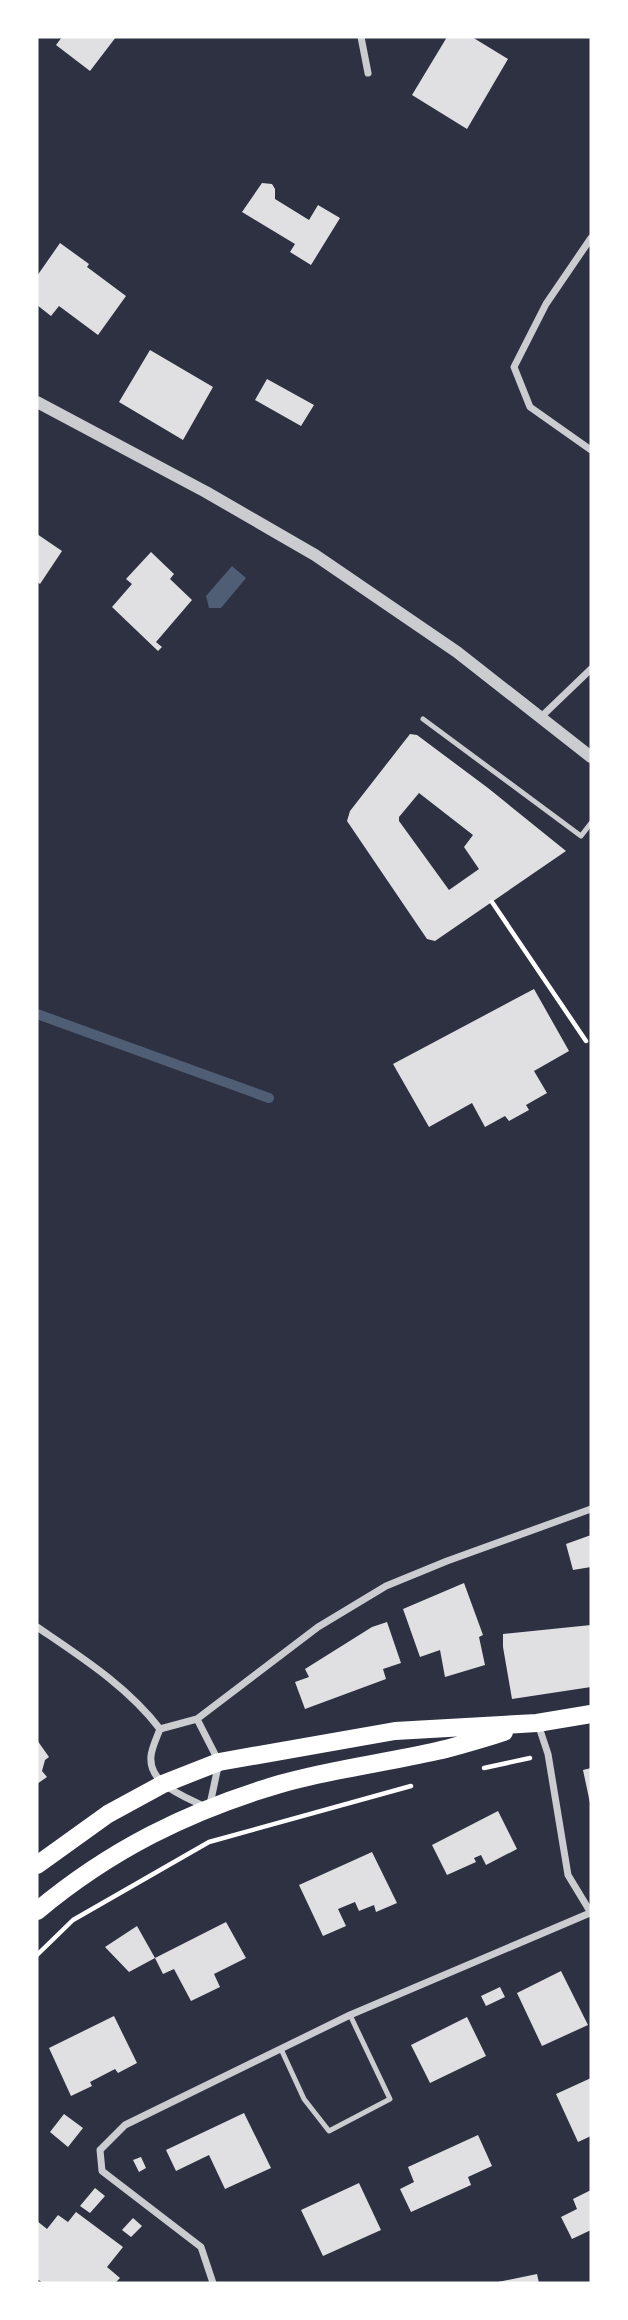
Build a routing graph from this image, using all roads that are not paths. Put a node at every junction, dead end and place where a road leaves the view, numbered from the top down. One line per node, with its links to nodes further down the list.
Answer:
1 (361, 37): 2 (street)
2 (368, 72)
3 (591, 238): 5 (street)
4 (37, 402): 7 (street)
5 (591, 450)
6 (591, 669): 7 (street)
7 (541, 718): 9 (street)
8 (423, 719): 10 (lane)
9 (591, 757)
10 (591, 823)
11 (591, 1509): 14 (street)
12 (37, 1627): 16 (street)
13 (591, 1714): 15 (main road)
14 (197, 1719): 16 (street); 17 (street)
15 (537, 1723): 17 (main road); 19 (main road); 22 (street)
16 (160, 1729): 18 (street)
17 (219, 1762): 18 (main road); 19 (street)
18 (163, 1784): 19 (street); 20 (main road)
19 (209, 1809): 21 (main road)
20 (37, 1865)
21 (37, 1911)
22 (591, 1913): 23 (street)
23 (350, 2015): 24 (street); 24 (lane)
24 (281, 2049): 25 (street)
25 (213, 2283)

